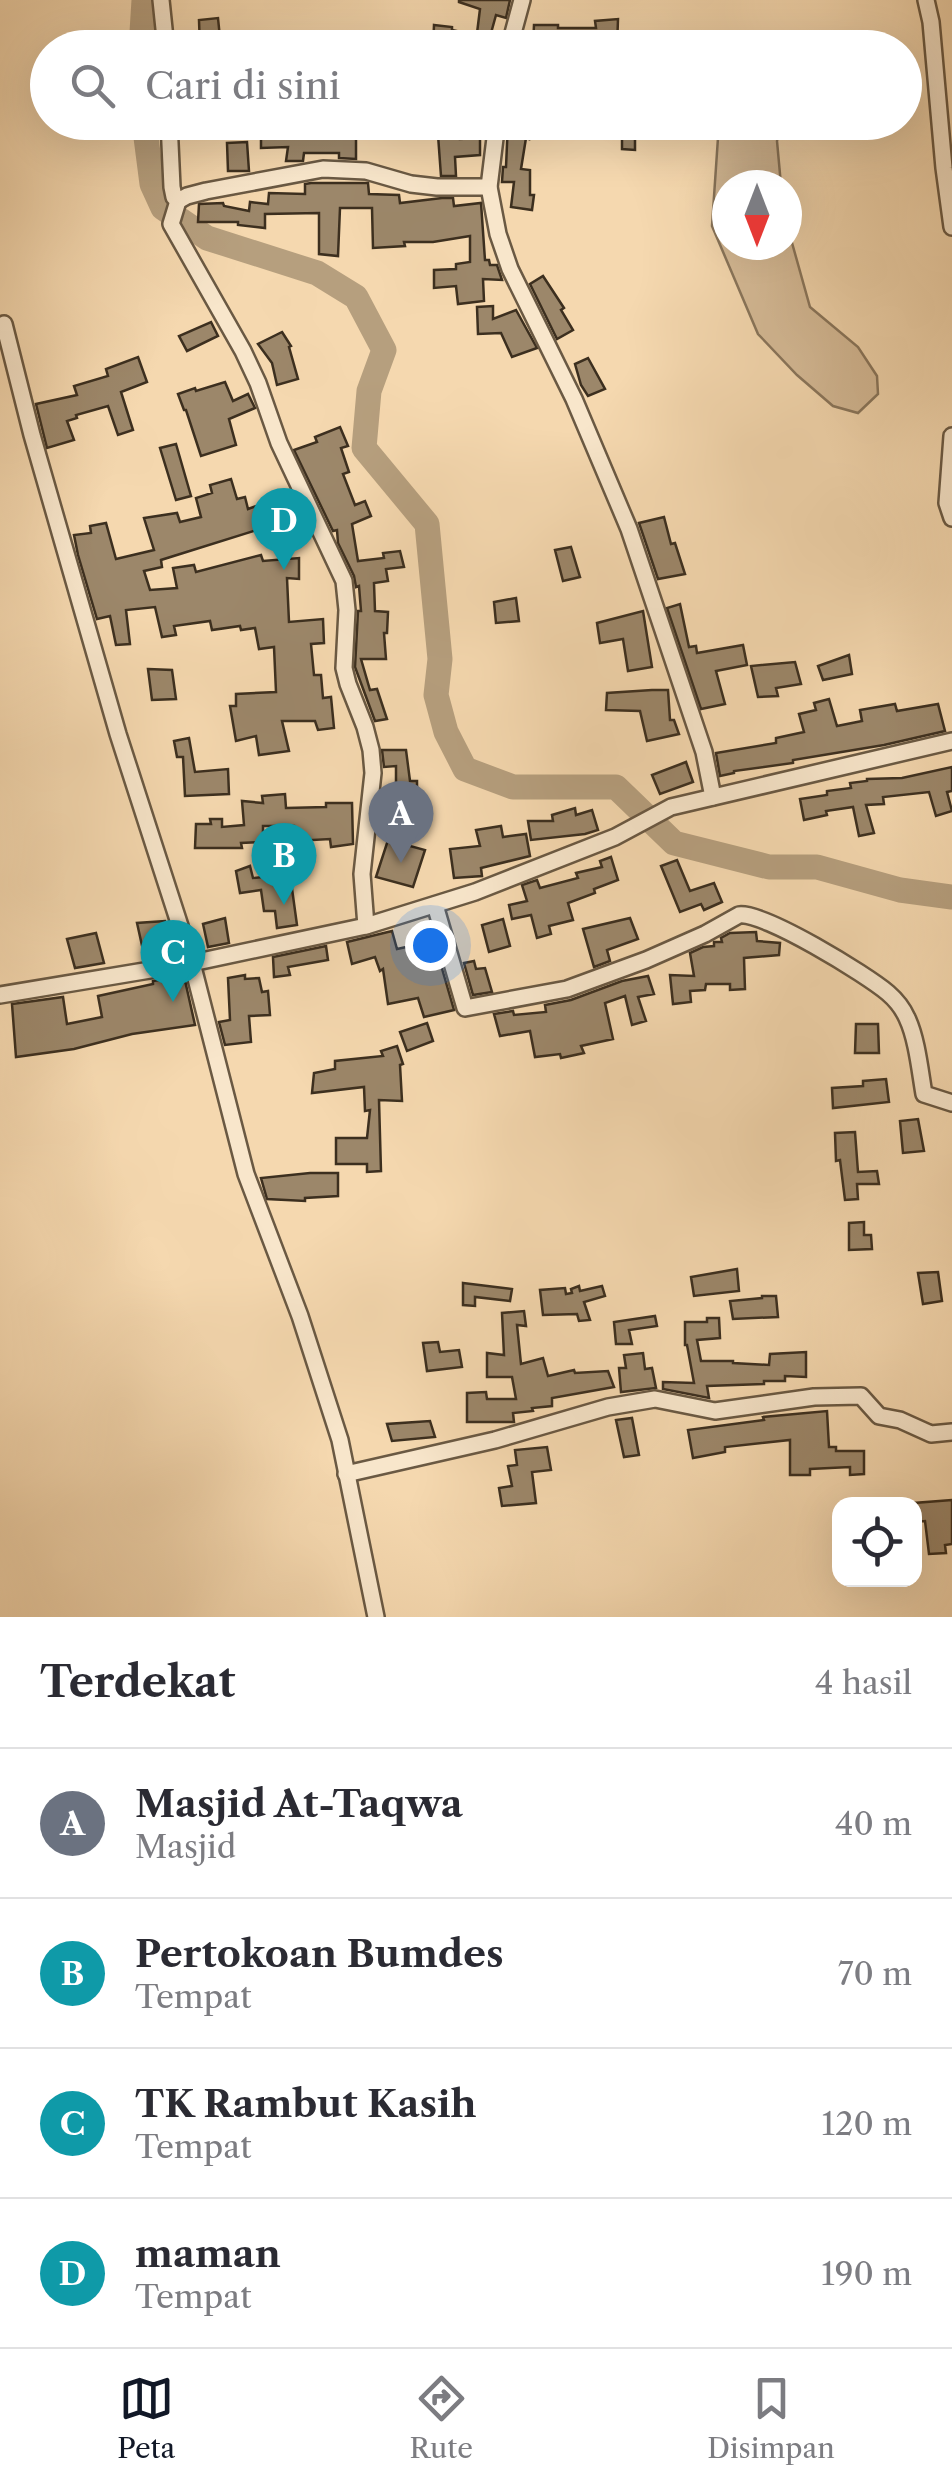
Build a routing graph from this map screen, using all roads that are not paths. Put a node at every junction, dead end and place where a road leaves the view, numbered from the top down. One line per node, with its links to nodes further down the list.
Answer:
1 (161, 0): 4 (street)
2 (522, 0): 5 (street)
3 (926, 0): 10 (street)
4 (164, 30)
5 (514, 30)
6 (170, 140): 9 (street)
7 (495, 140): 8 (street)
8 (489, 187): 9 (street); 15 (street)
9 (175, 211): 17 (street)
10 (952, 228)
11 (4, 324): 18 (street)
12 (952, 436): 13 (street)
13 (952, 518)
14 (952, 741): 15 (street)
15 (713, 798): 16 (street)
16 (435, 905): 17 (street); 20 (street)
17 (366, 926): 18 (street)
18 (192, 963): 19 (street); 22 (street)
19 (0, 995)
20 (952, 1104)
21 (952, 1432): 22 (street)
22 (346, 1474): 23 (street)
23 (376, 1617)

